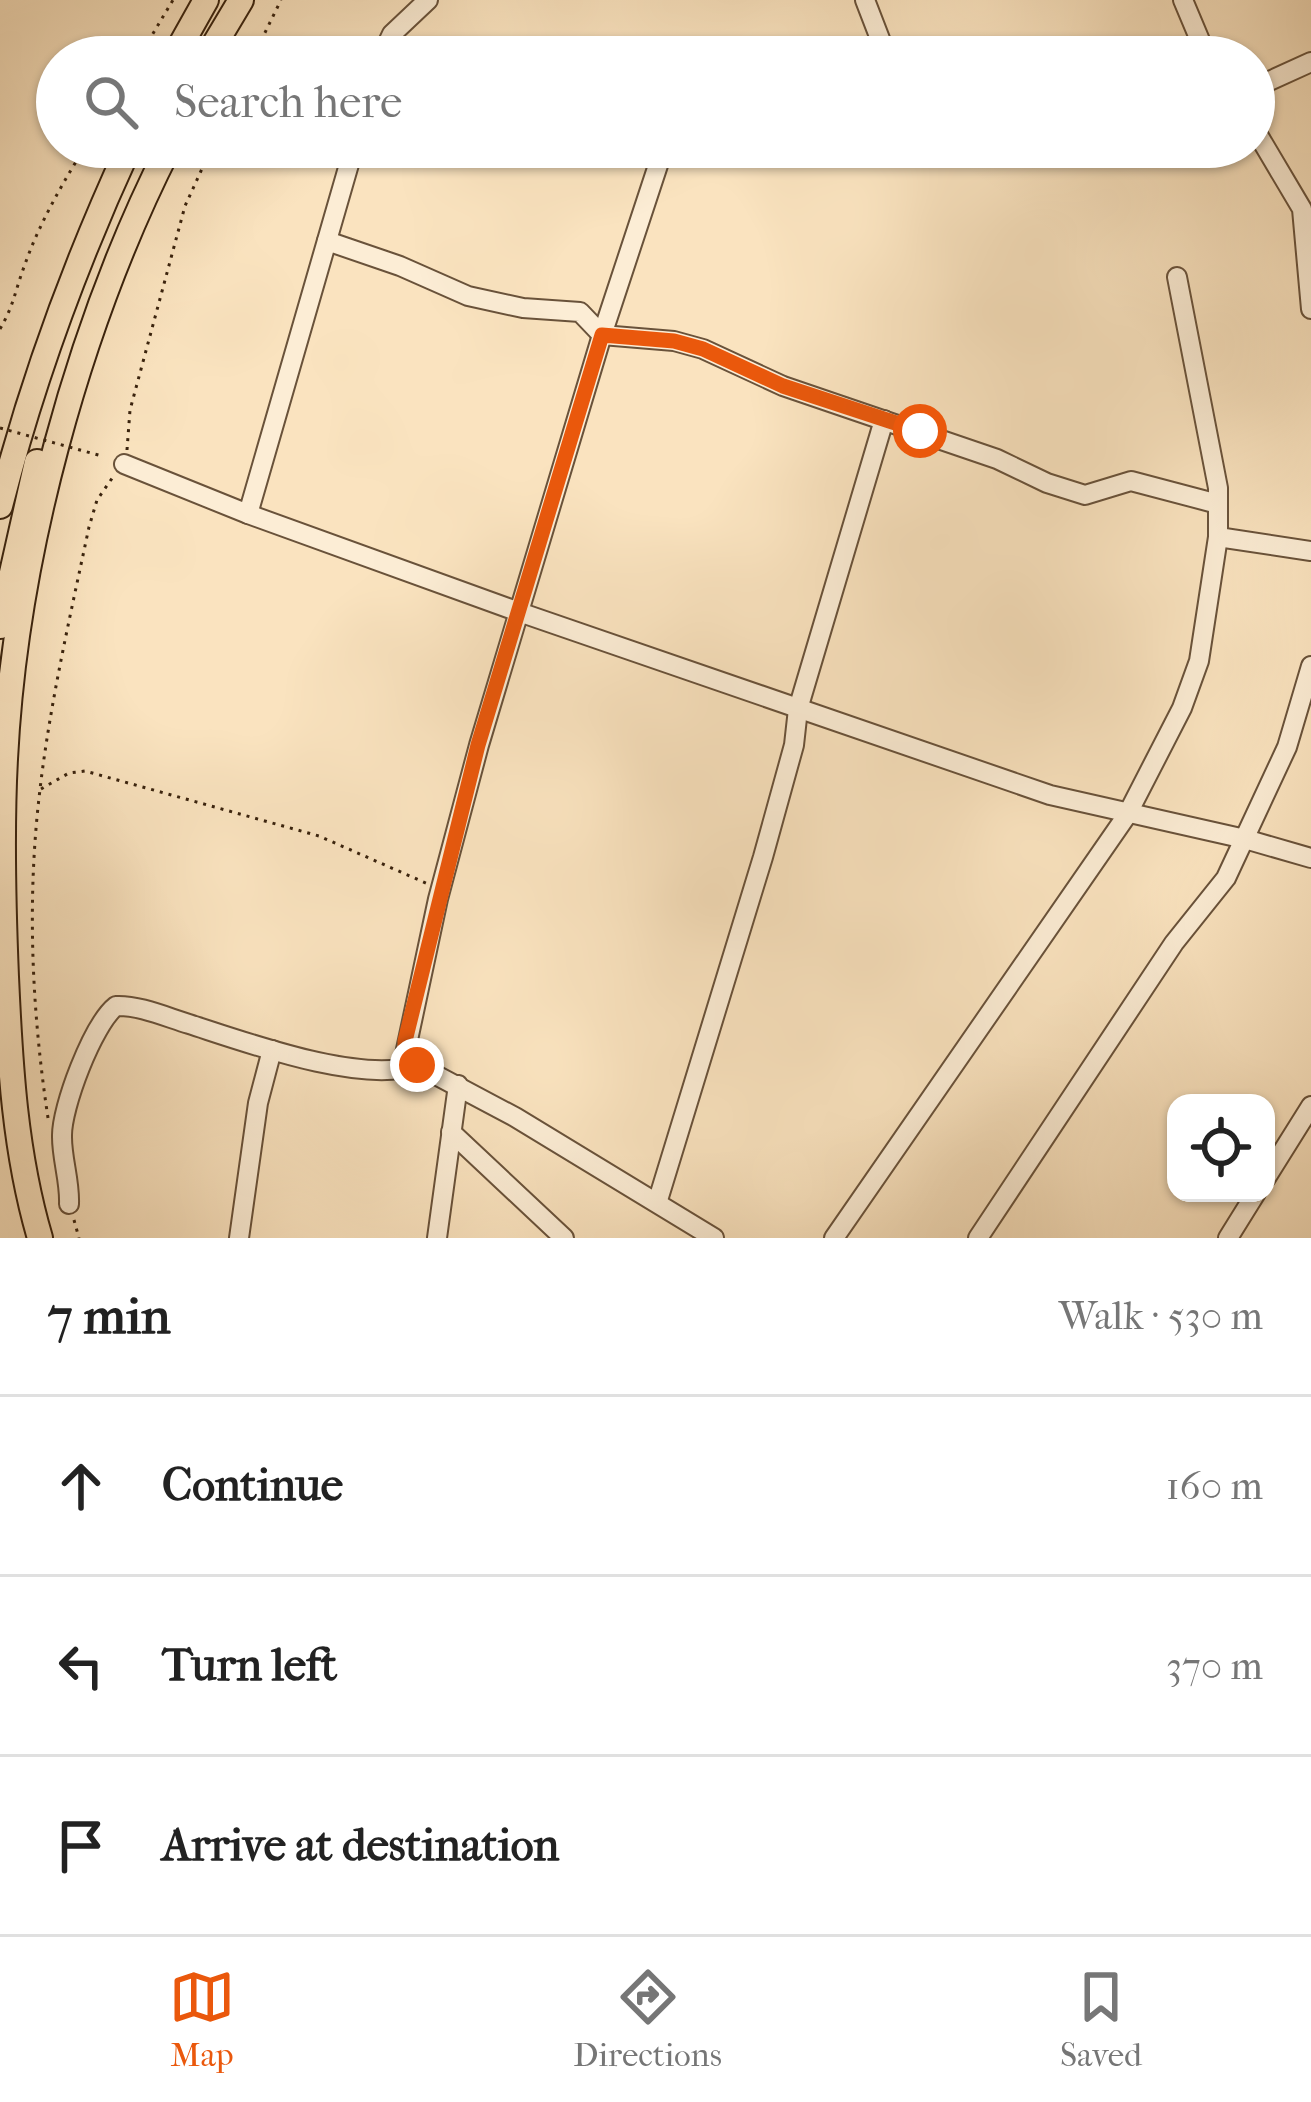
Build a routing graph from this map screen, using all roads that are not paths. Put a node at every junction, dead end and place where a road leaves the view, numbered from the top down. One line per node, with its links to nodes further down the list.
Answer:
1 (206, 0): 6 (main road)
2 (428, 0): 8 (street)
3 (865, 0): 9 (street)
4 (1183, 0): 10 (street)
5 (236, 6): 7 (main road)
6 (186, 36)
7 (221, 36)
8 (391, 36)
9 (878, 36)
10 (1198, 36)
11 (1311, 62): 12 (street)
12 (1275, 78)
13 (1275, 158): 20 (street)
14 (115, 168): 26 (main road)
15 (117, 168): 29 (main road)
16 (148, 168): 34 (main road)
17 (160, 168): 49 (main road)
18 (348, 168): 21 (street)
19 (657, 168): 24 (street)
20 (1306, 203): 23 (street)
21 (327, 242): 24 (street); 30 (street)
22 (1177, 277): 28 (street)
23 (1311, 309)
24 (602, 335): 25 (street); 33 (street)
25 (884, 420): 28 (street); 36 (street)
26 (0, 432)
27 (124, 464): 30 (street)
28 (1218, 504): 31 (street)
29 (0, 506)
30 (248, 514): 33 (street)
31 (1218, 537): 32 (street); 37 (street)
32 (1311, 551)
33 (519, 611): 36 (street); 41 (street)
34 (0, 626)
35 (1311, 666): 38 (street)
36 (798, 709): 37 (street); 46 (street)
37 (1126, 814): 38 (street); 54 (street)
38 (1245, 839): 39 (street); 55 (street)
39 (1311, 858)
40 (272, 1050): 41 (street); 48 (street); 50 (street)
41 (417, 1065): 42 (street)
42 (458, 1085): 44 (street); 46 (street)
43 (1311, 1106): 45 (street)
44 (451, 1132): 51 (street); 52 (street)
45 (1275, 1164)
46 (658, 1201): 53 (street)
47 (1250, 1202): 56 (street)
48 (69, 1204)
49 (40, 1238)
50 (238, 1238)
51 (436, 1238)
52 (564, 1238)
53 (714, 1238)
54 (834, 1238)
55 (978, 1238)
56 (1228, 1238)

